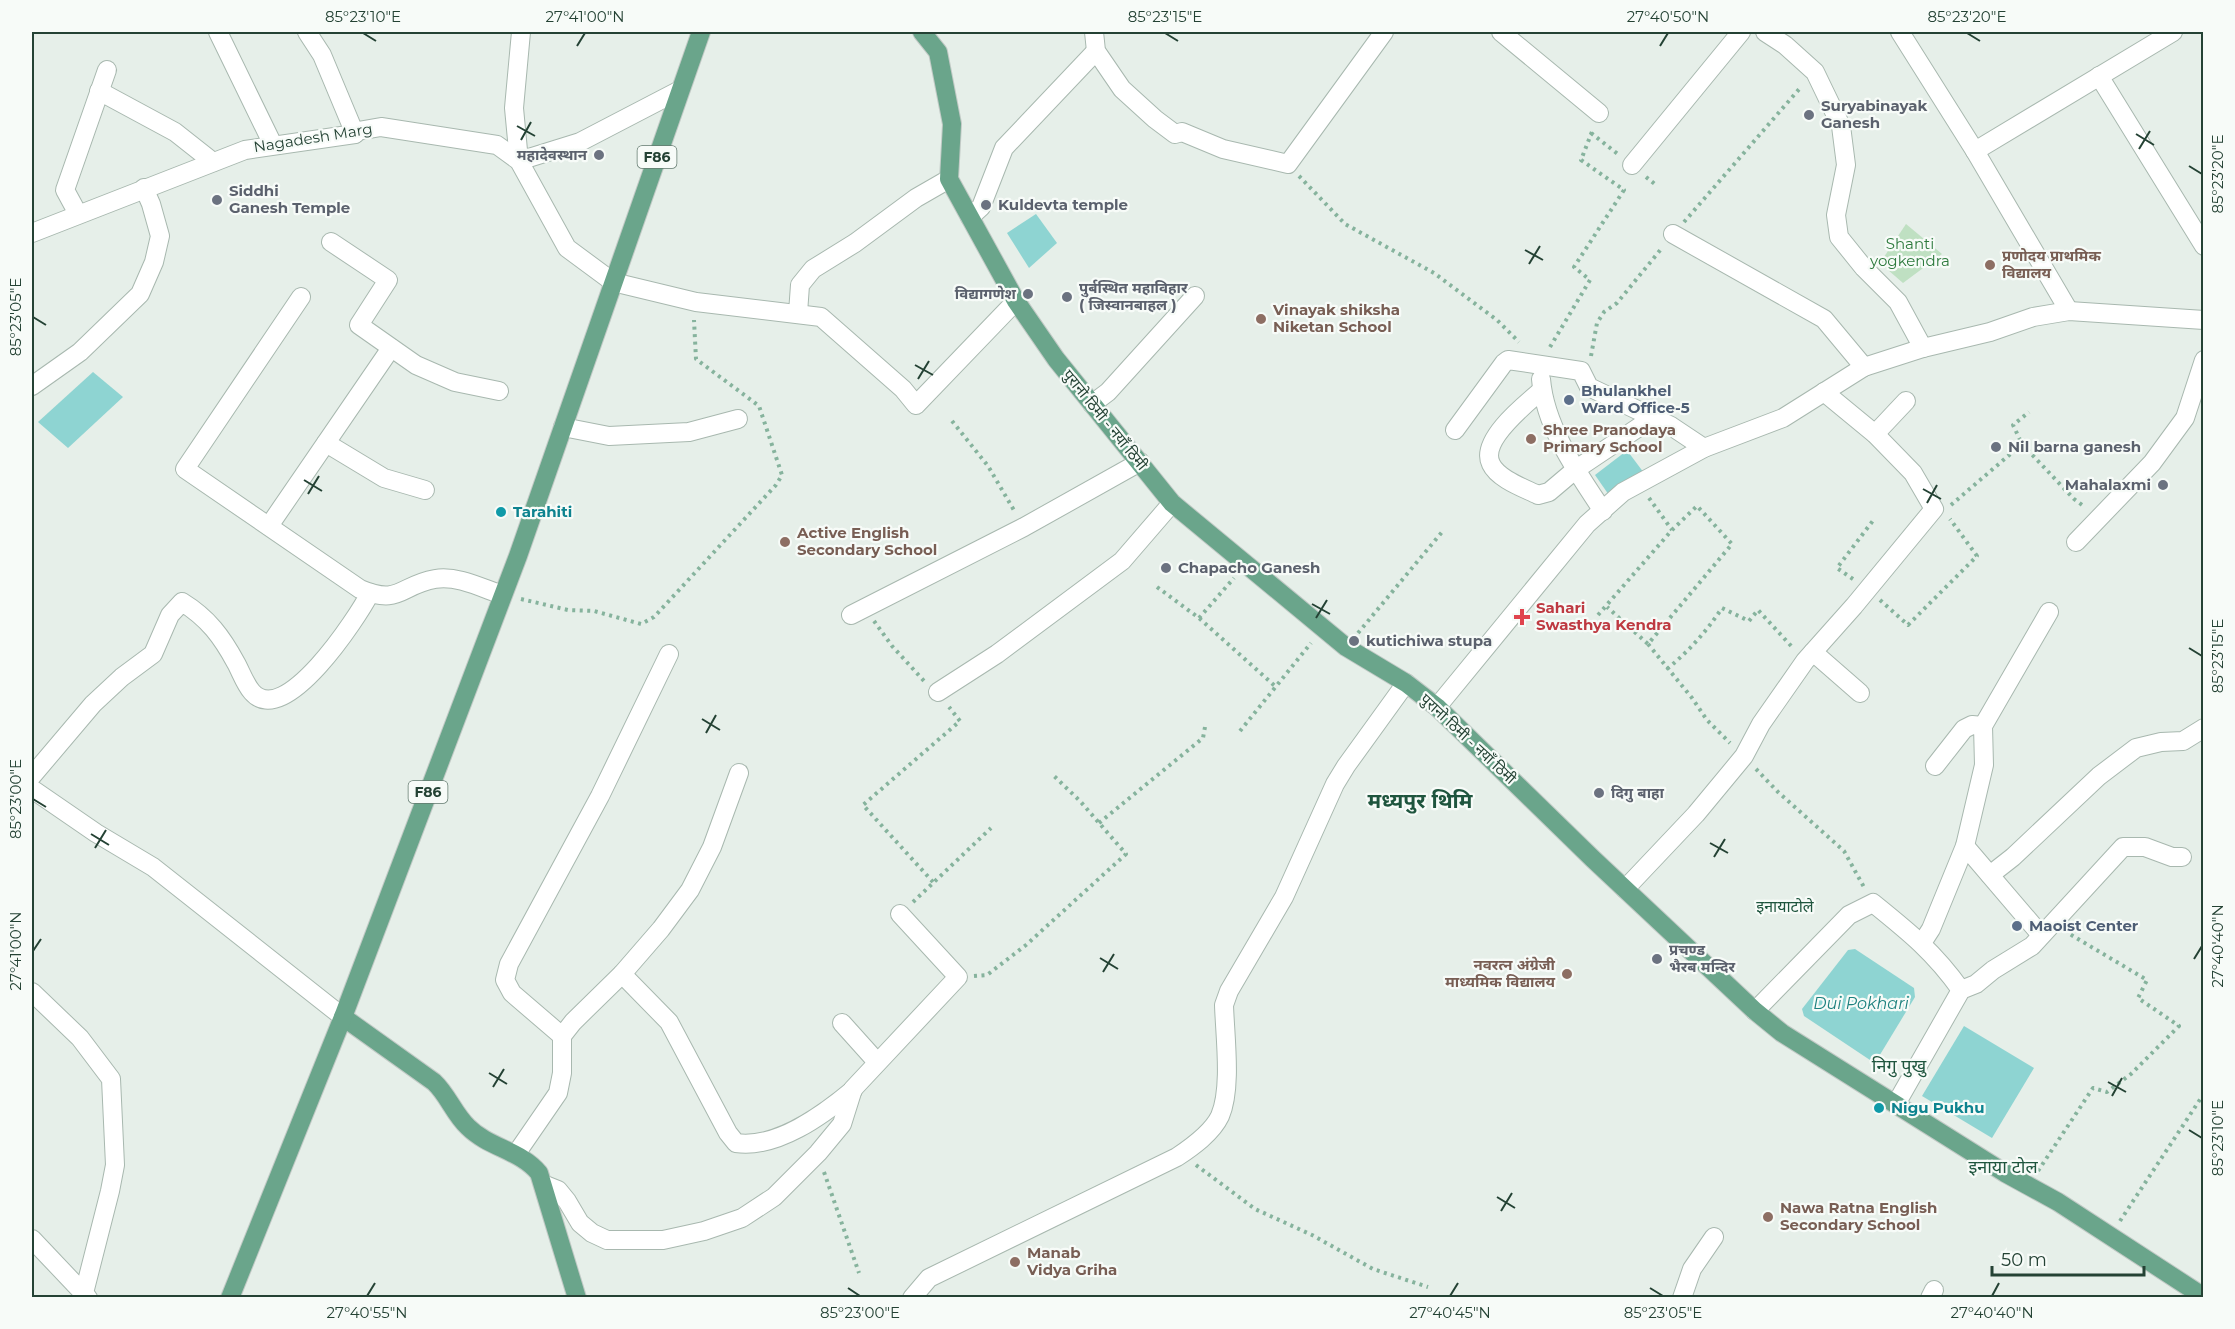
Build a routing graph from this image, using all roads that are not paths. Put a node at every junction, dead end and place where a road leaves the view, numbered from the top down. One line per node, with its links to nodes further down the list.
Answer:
1 (218, 32): 20 (street)
2 (307, 32): 19 (street)
3 (521, 32): 22 (street)
4 (701, 32): 16 (main road, F86)
5 (922, 32): 25 (main road)
6 (1094, 32): 13 (street)
7 (1384, 32): 13 (street)
8 (1501, 32): 18 (street)
9 (1741, 32): 24 (street)
10 (1765, 32): 41 (street)
11 (1899, 32): 21 (street)
12 (2172, 32): 15 (street)
13 (1096, 51): 28 (street)
14 (107, 69): 17 (street)
15 (2098, 76): 21 (street); 32 (street)
16 (680, 90): 22 (street); 33 (main road, F86)
17 (99, 91): 23 (street); 27 (street)
18 (1599, 113)
19 (355, 134): 20 (street, Nagadesh Marg); 22 (street, Nagadesh Marg)
20 (273, 145): 23 (street, Nagadesh Marg)
21 (1975, 151): 37 (street)
22 (519, 161): 33 (street, Nagadesh Marg)
23 (213, 162): 26 (street, Nagadesh Marg)
24 (1632, 165)
25 (949, 179): 28 (main road, पुरानो ठिमी - नयाँ ठिमी); 38 (street)
26 (144, 188): 27 (street, Nagadesh Marg); 45 (street)
27 (78, 214): 29 (street, Nagadesh Marg)
28 (970, 218): 36 (main road, पुरानो ठिमी - नयाँ ठिमी)
29 (32, 233)
30 (1673, 234): 44 (street)
31 (331, 242): 40 (street)
32 (2204, 246)
33 (613, 282): 38 (street); 53 (main road, F86)
34 (1195, 296): 50 (street)
35 (301, 297): 63 (street)
36 (1016, 301): 38 (street); 50 (main road, पुरानो ठिमी - नयाँ ठिमी)
37 (2069, 311): 39 (street); 41 (street)
38 (798, 313)
39 (2204, 320)
40 (391, 348): 47 (street); 56 (street)
41 (1923, 348): 44 (street)
42 (1544, 360): 46 (street); 51 (street); 54 (street)
43 (2204, 360): 64 (street)
44 (1864, 367): 48 (street)
45 (32, 386)
46 (1542, 390): 59 (street); 59 (street)
47 (499, 391)
48 (1824, 392): 55 (street); 57 (street)
49 (1905, 401): 55 (street)
50 (1092, 404): 58 (main road, पुरानो ठिमी - नयाँ ठिमी)
51 (1654, 417): 57 (street); 59 (street)
52 (738, 419): 53 (street)
53 (563, 427): 66 (main road, F86)
54 (1455, 430)
55 (1875, 434): 70 (street)
56 (326, 443): 60 (street); 63 (street)
57 (1704, 448): 62 (street)
58 (1140, 462): 61 (main road, पुरानो ठिमी - नयाँ ठिमी); 67 (street)
59 (1575, 470): 62 (street)
60 (425, 490)
61 (1172, 503): 71 (main road, पुरानो ठिमी - नयाँ ठिमी); 72 (street)
62 (1603, 511): 74 (street)
63 (269, 526): 65 (street)
64 (2076, 542)
65 (370, 593): 66 (street); 79 (street)
66 (502, 594): 92 (main road, F86)
67 (858, 611)
68 (2049, 612): 75 (street)
69 (669, 654): 94 (street)
70 (1809, 656): 73 (street); 84 (street)
71 (1406, 683): 74 (main road, पुरानो ठिमी - नयाँ ठिमी); 105 (street)
72 (938, 692)
73 (1860, 693)
74 (1437, 707): 84 (main road, पुरानो ठिमी - नयाँ ठिमी)
75 (1983, 726): 77 (street); 81 (street)
76 (2204, 728): 83 (street)
77 (1935, 766)
78 (739, 772): 88 (street)
79 (32, 776)
80 (32, 789): 92 (street)
81 (1965, 846): 83 (street); 87 (street)
82 (2182, 857): 86 (street)
83 (1990, 875): 86 (street)
84 (1625, 889): 91 (main road, पुरानो ठिमी - नयाँ ठिमी)
85 (900, 914): 95 (street)
86 (2046, 929): 89 (street)
87 (1922, 943): 89 (street); 91 (street)
88 (622, 974): 94 (street); 96 (street)
89 (1961, 990): 97 (street)
90 (32, 992): 102 (street)
91 (1755, 1011): 97 (main road, पुरानो ठिमी - नयाँ ठिमी)
92 (343, 1017): 98 (main road); 103 (main road, F86)
93 (842, 1023): 95 (street)
94 (562, 1036): 98 (street)
95 (878, 1062): 96 (street)
96 (854, 1089): 99 (street)
97 (1896, 1104): 107 (main road, पुरानो ठिमी - नयाँ ठिमी)
98 (516, 1154): 99 (main road)
99 (543, 1184): 104 (main road)
100 (1714, 1237): 106 (street)
101 (32, 1239): 102 (street)
102 (86, 1295)
103 (230, 1298)
104 (577, 1298)
105 (912, 1298)
106 (1682, 1298)
107 (2204, 1298)

